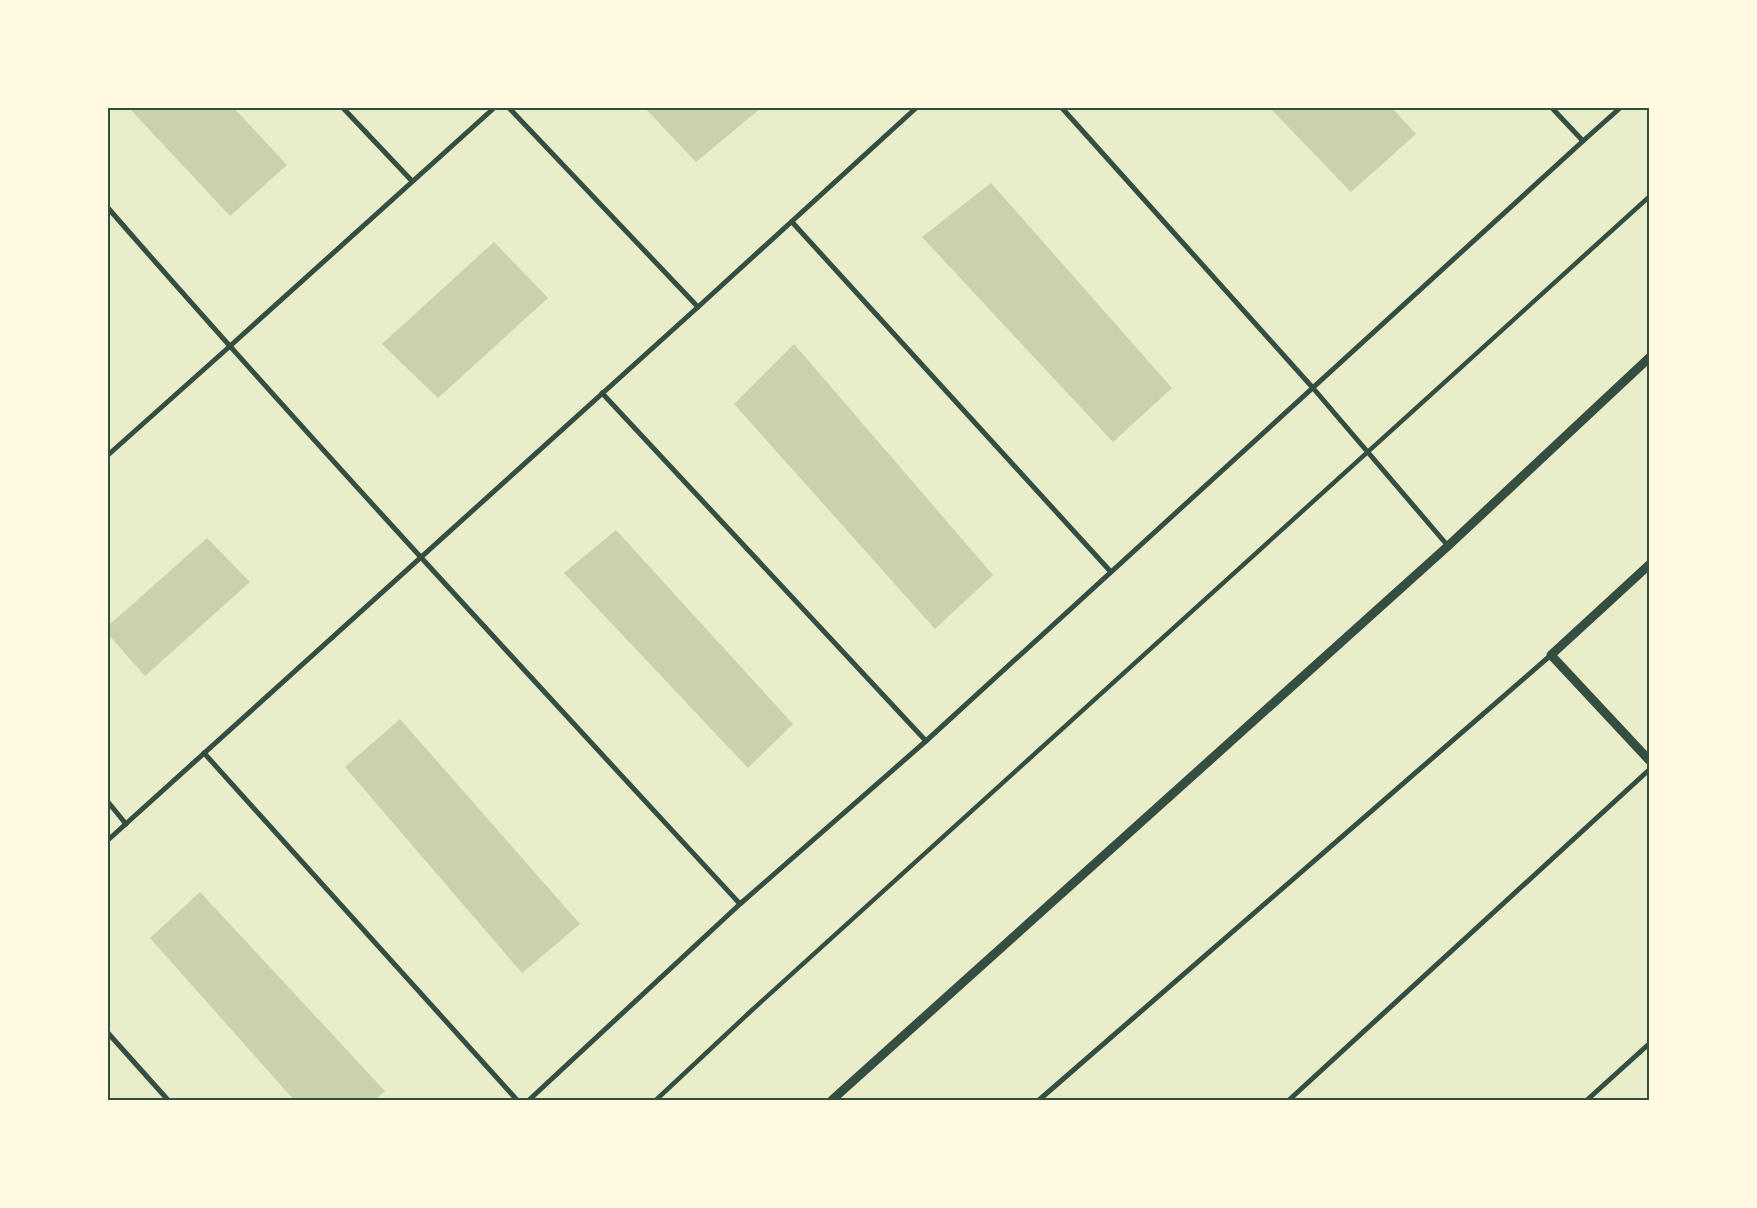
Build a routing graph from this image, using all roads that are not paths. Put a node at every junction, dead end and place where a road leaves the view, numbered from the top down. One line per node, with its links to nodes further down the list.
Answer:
1 (344, 108): 9 (street)
2 (494, 108): 9 (street)
3 (509, 108): 13 (street)
4 (916, 108): 12 (street)
5 (1062, 108): 16 (street)
6 (1552, 108): 8 (street)
7 (1620, 108): 8 (street)
8 (1583, 141): 16 (street)
9 (412, 181): 14 (street)
10 (1650, 196): 18 (street)
11 (108, 208): 14 (street)
12 (792, 222): 13 (street); 23 (street)
13 (698, 307): 17 (street)
14 (229, 347): 19 (street); 21 (street)
15 (1650, 357): 20 (street)
16 (1313, 388): 18 (street); 23 (street)
17 (602, 393): 21 (street); 25 (street)
18 (1368, 452): 20 (street); 38 (street)
19 (108, 455)
20 (1448, 546): 39 (street)
21 (420, 557): 26 (street); 32 (street)
22 (1650, 564): 24 (street)
23 (1111, 572): 25 (street)
24 (1551, 655): 27 (street); 40 (street)
25 (926, 740): 32 (street)
26 (204, 753): 30 (street); 36 (street)
27 (1650, 761)
28 (1650, 769): 41 (street)
29 (108, 802): 30 (street)
30 (126, 824): 31 (street)
31 (108, 840)
32 (740, 904): 37 (street)
33 (108, 1033): 35 (street)
34 (1650, 1043): 42 (street)
35 (168, 1100)
36 (517, 1100)
37 (529, 1100)
38 (656, 1100)
39 (832, 1100)
40 (1039, 1100)
41 (1289, 1100)
42 (1586, 1100)

